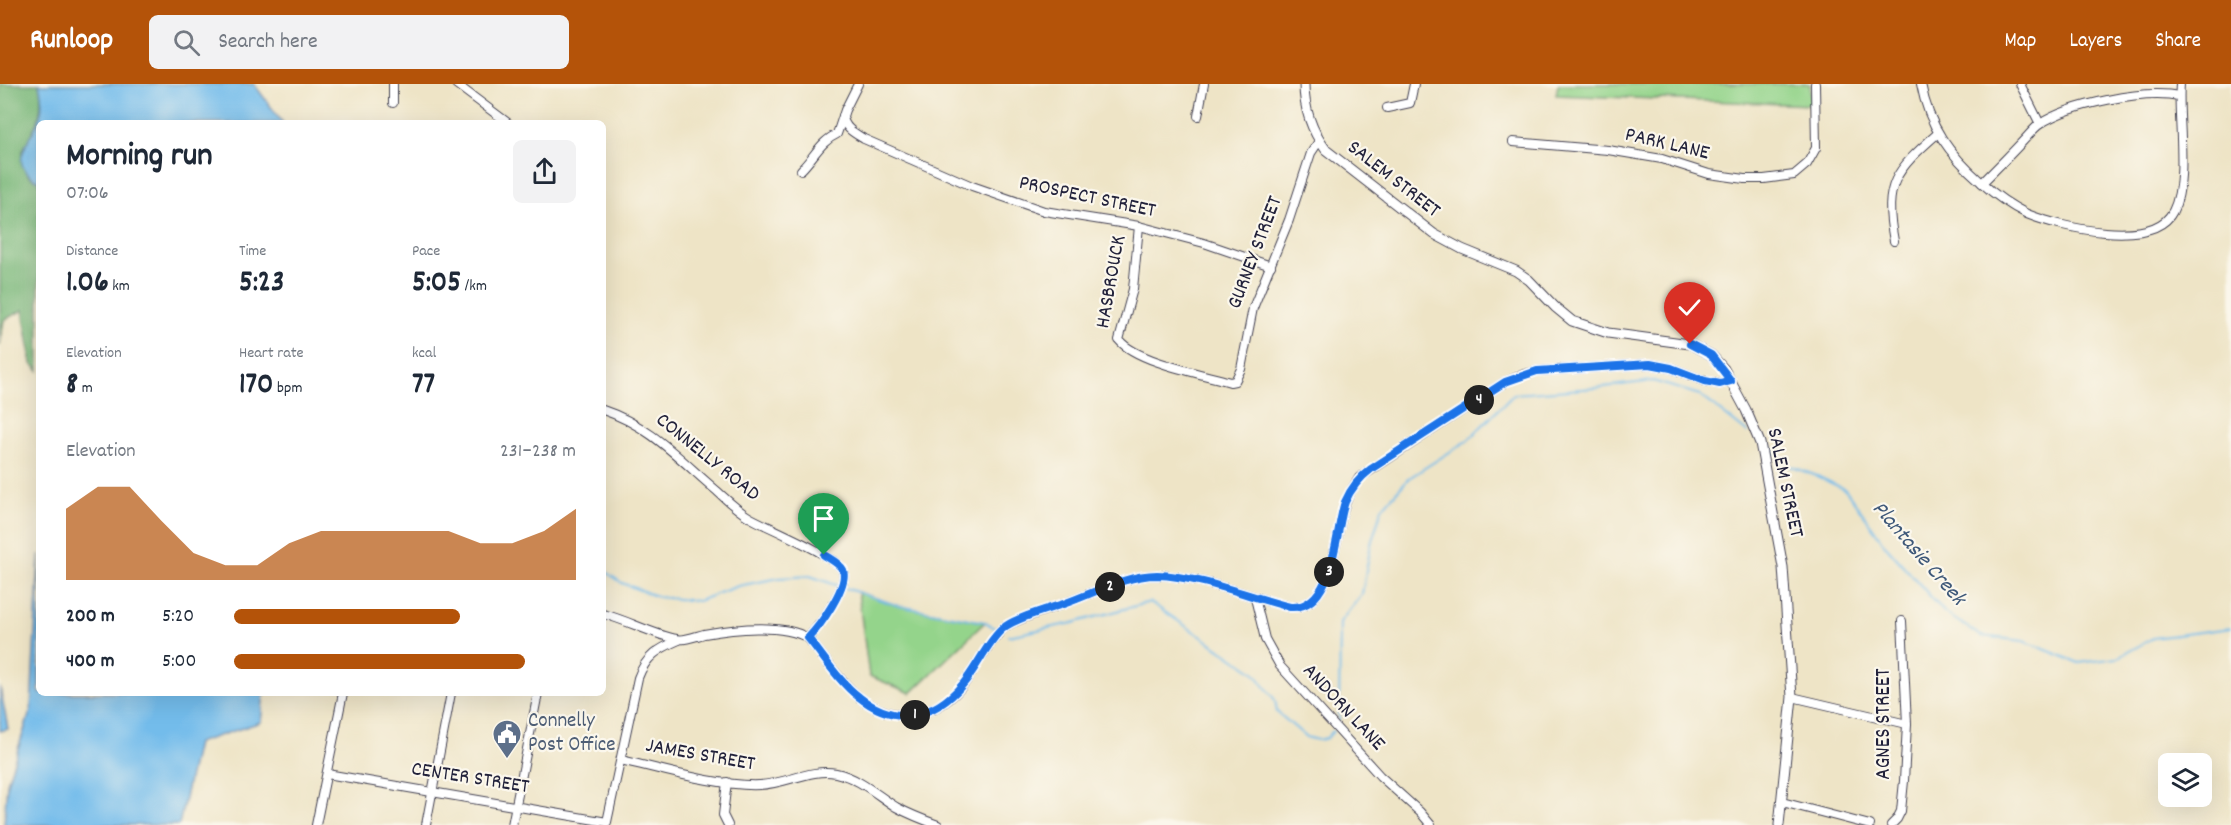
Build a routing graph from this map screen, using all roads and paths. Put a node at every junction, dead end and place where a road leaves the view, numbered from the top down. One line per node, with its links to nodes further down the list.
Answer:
1 (393, 84): 12 (street)
2 (456, 84): 16 (street)
3 (858, 84): 14 (street)
4 (1204, 84): 15 (street)
5 (1304, 84): 19 (street, SALEM STREET)
6 (1414, 84): 13 (street)
7 (1815, 84): 20 (street, PARK LANE)
8 (1922, 84): 18 (street)
9 (2020, 84): 17 (street)
10 (2180, 84): 11 (street)
11 (2179, 96): 17 (street); 22 (street)
12 (393, 103)
13 (1387, 108)
14 (843, 116): 21 (street); 23 (street, PROSPECT STREET)
15 (1198, 116)
16 (504, 120)
17 (2040, 124): 22 (street)
18 (1937, 134): 22 (street); 24 (street)
19 (1319, 141): 25 (street, GURNEY STREET); 27 (street, SALEM STREET)
20 (1513, 142)
21 (801, 170)
22 (1982, 183)
23 (1139, 226): 25 (street, PROSPECT STREET); 26 (street, HASBROUCK)
24 (1894, 241)
25 (1270, 266): 26 (street, GURNEY STREET)
26 (1235, 381)
27 (1731, 381): 29 (street); 37 (street, SALEM STREET)
28 (606, 411): 32 (street, CONNELLY ROAD)
29 (1255, 598): 32 (street); 50 (street, ANDORN LANE)
30 (606, 615): 33 (street)
31 (1902, 621): 38 (street, AGNES STREET)
32 (808, 638): 33 (street)
33 (679, 640): 39 (street)
34 (342, 696): 40 (street)
35 (450, 696): 42 (street)
36 (536, 696): 44 (street)
37 (1792, 697): 38 (street); 43 (street, SALEM STREET)
38 (1907, 724): 53 (street, AGNES STREET)
39 (621, 760): 41 (street, JAMES STREET); 44 (street, CENTER STREET)
40 (327, 774): 42 (street, CENTER STREET); 45 (street)
41 (727, 782): 48 (street); 49 (street, JAMES STREET)
42 (432, 791): 44 (street, CENTER STREET); 46 (street)
43 (1782, 802): 51 (street, SALEM STREET); 52 (street)
44 (516, 805): 47 (street)
45 (316, 825)
46 (426, 825)
47 (512, 825)
48 (728, 825)
49 (938, 825)
50 (1431, 825)
51 (1779, 825)
52 (1870, 825)
53 (1891, 825)

